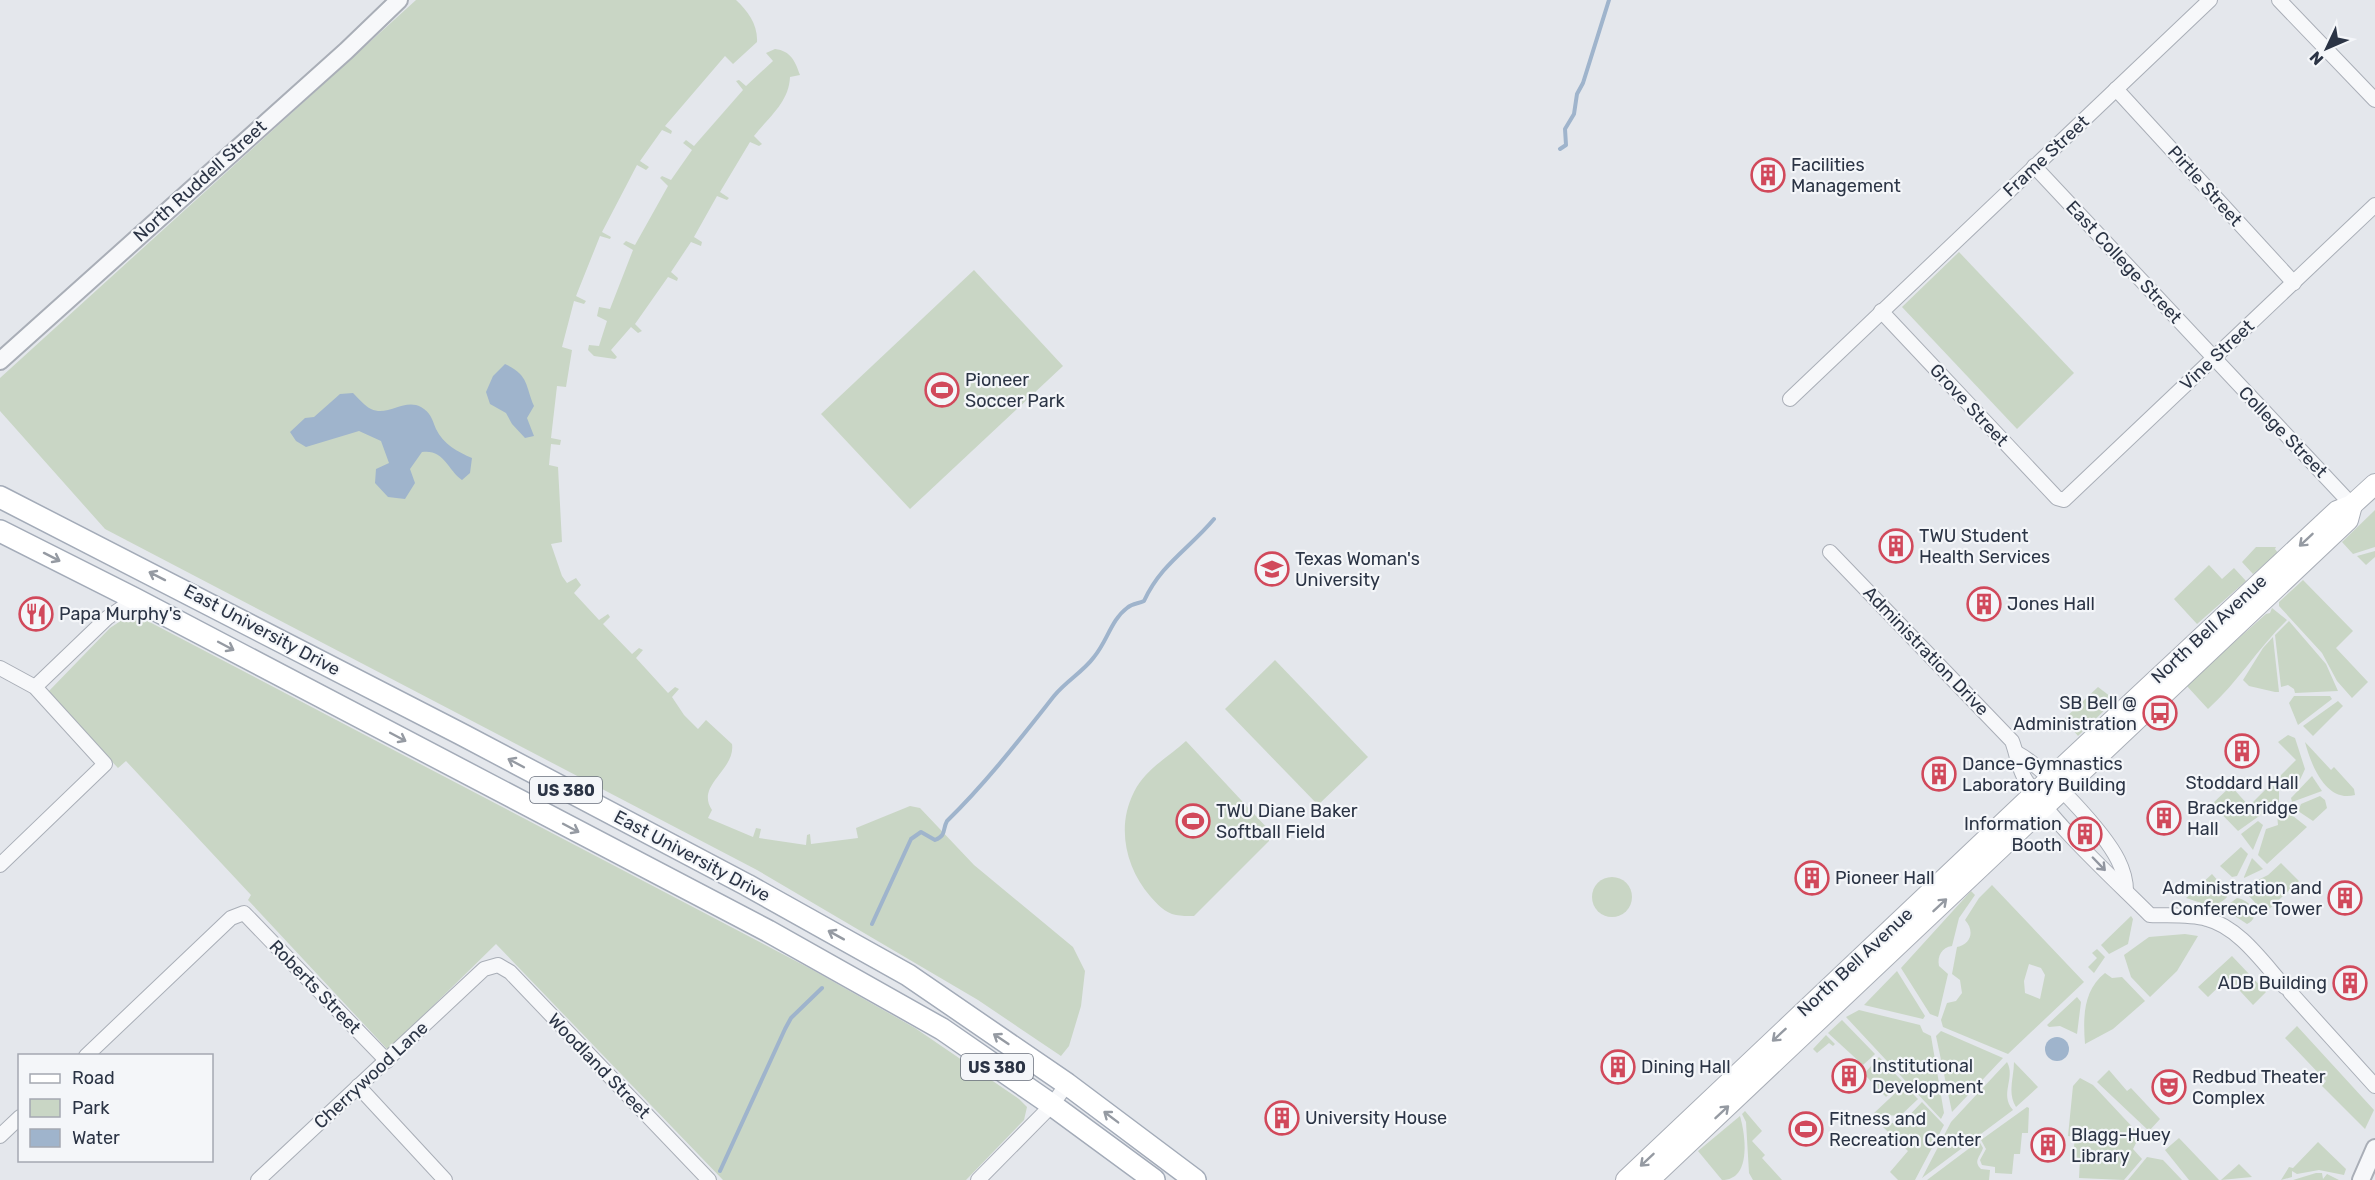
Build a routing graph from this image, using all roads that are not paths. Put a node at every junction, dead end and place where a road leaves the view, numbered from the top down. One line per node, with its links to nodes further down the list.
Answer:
1 (399, 0): 11 (street, North Ruddell Street)
2 (2210, 0): 4 (street, Frame Street)
3 (2279, 0): 5 (street)
4 (2116, 89): 6 (street, Frame Street); 8 (street, Pirtle Street)
5 (2375, 100)
6 (2034, 166): 9 (street, Frame Street); 10 (street, East College Street)
7 (2375, 205): 8 (street, Vine Street)
8 (2294, 283): 10 (street, Vine Street)
9 (1881, 311): 12 (street, Frame Street); 15 (street, Grove Street)
10 (2214, 358): 15 (street, Vine Street); 16 (street, College Street)
11 (0, 361)
12 (1790, 399)
13 (2375, 484): 16 (main road, North Bell Avenue)
14 (0, 497): 30 (main road, East University Drive / US 380, one-way to 14)
15 (2057, 498)
16 (2352, 505): 23 (main road, North Bell Avenue)
17 (0, 531): 19 (main road, East University Drive / US 380, one-way to 19)
18 (1830, 552): 22 (street, Administration Drive)
19 (135, 599): 21 (street); 33 (main road, East University Drive / US 380, one-way to 33)
20 (0, 668): 21 (street)
21 (35, 687): 25 (street)
22 (2017, 753): 23 (street, Administration Drive); 24 (street, Administration Drive)
23 (2056, 784): 24 (main road, North Bell Avenue); 26 (street, Administration Drive)
24 (2040, 799): 26 (street, Administration Drive, one-way to 26); 43 (main road, North Bell Avenue, one-way to 43); 44 (main road, North Bell Avenue, one-way to 24)
25 (0, 865)
26 (2126, 891): 32 (street, Administration Drive)
27 (484, 969): 29 (street, Cherrywood Lane); 39 (street, Woodland Street)
28 (88, 1054): 29 (street, Roberts Street)
29 (387, 1061): 31 (street, Cherrywood Lane)
30 (1067, 1084): 33 (street); 42 (main road, East University Drive / US 380, one-way to 30)
31 (358, 1086): 37 (street, Cherrywood Lane); 38 (street)
32 (2375, 1086)
33 (1052, 1105): 40 (street); 41 (main road, East University Drive / US 380)
34 (18, 1119): 35 (street)
35 (0, 1136)
36 (2375, 1148): 45 (street)
37 (258, 1180)
38 (445, 1180)
39 (709, 1180)
40 (978, 1180)
41 (1154, 1180)
42 (1195, 1180)
43 (1626, 1180)
44 (1649, 1180)
45 (2361, 1180)

